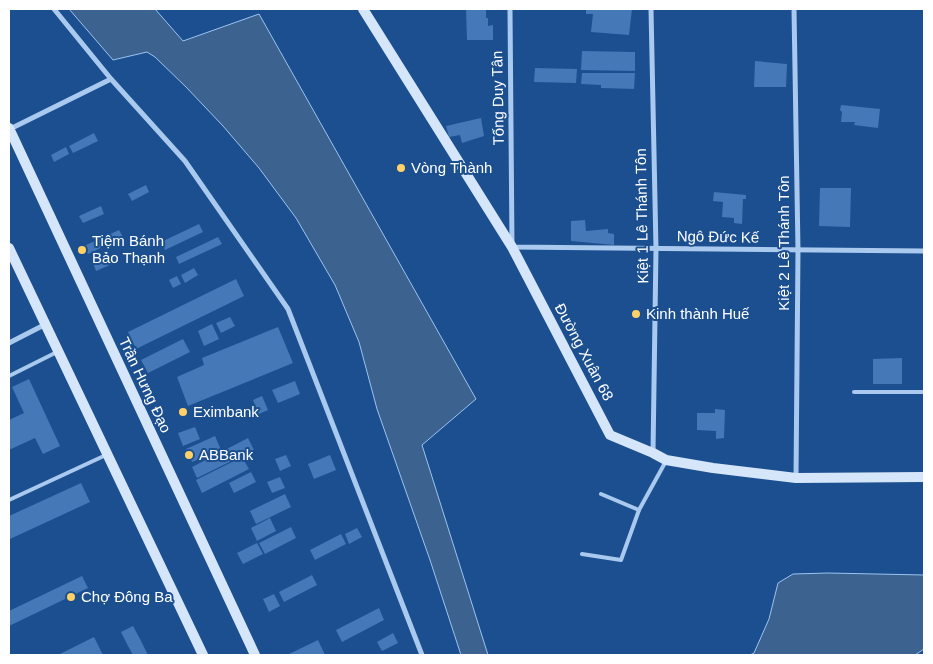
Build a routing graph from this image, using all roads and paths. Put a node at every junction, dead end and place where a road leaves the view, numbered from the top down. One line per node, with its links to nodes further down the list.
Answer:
1 (54, 9): 6 (street)
2 (363, 9): 9 (main road, Đường Xuân 68)
3 (510, 9): 9 (street, Tống Duy Tân)
4 (651, 9): 10 (street, Kiệt 1 Lê Thánh Tôn)
5 (794, 9): 11 (street, Kiệt 2 Lê Thánh Tôn)
6 (111, 79): 7 (street); 30 (street)
7 (9, 128): 29 (main road, Trần Hưng Đạo)
8 (9, 248): 13 (main road)
9 (512, 248): 10 (street, Ngô Đức Kế); 19 (main road, Đường Xuân 68)
10 (656, 249): 11 (street, Ngô Đức Kế); 19 (street, Kiệt 1 Lê Thánh Tôn)
11 (798, 250): 12 (street, Ngô Đức Kế); 23 (street, Kiệt 2 Lê Thánh Tôn)
12 (924, 251)
13 (46, 324): 14 (street); 15 (main road)
14 (9, 342)
15 (59, 351): 16 (lane); 20 (main road)
16 (9, 376)
17 (854, 392): 18 (lane)
18 (924, 392)
19 (653, 453): 21 (main road, Đường Xuân 68)
20 (107, 454): 25 (lane); 28 (main road)
21 (666, 460): 23 (main road, Đường Xuân 68); 26 (lane)
22 (924, 477): 23 (main road, Đường Xuân 68)
23 (796, 478)
24 (601, 494): 26 (lane)
25 (9, 500)
26 (639, 510): 27 (lane)
27 (582, 554)
28 (203, 655)
29 (255, 655)
30 (422, 655)

